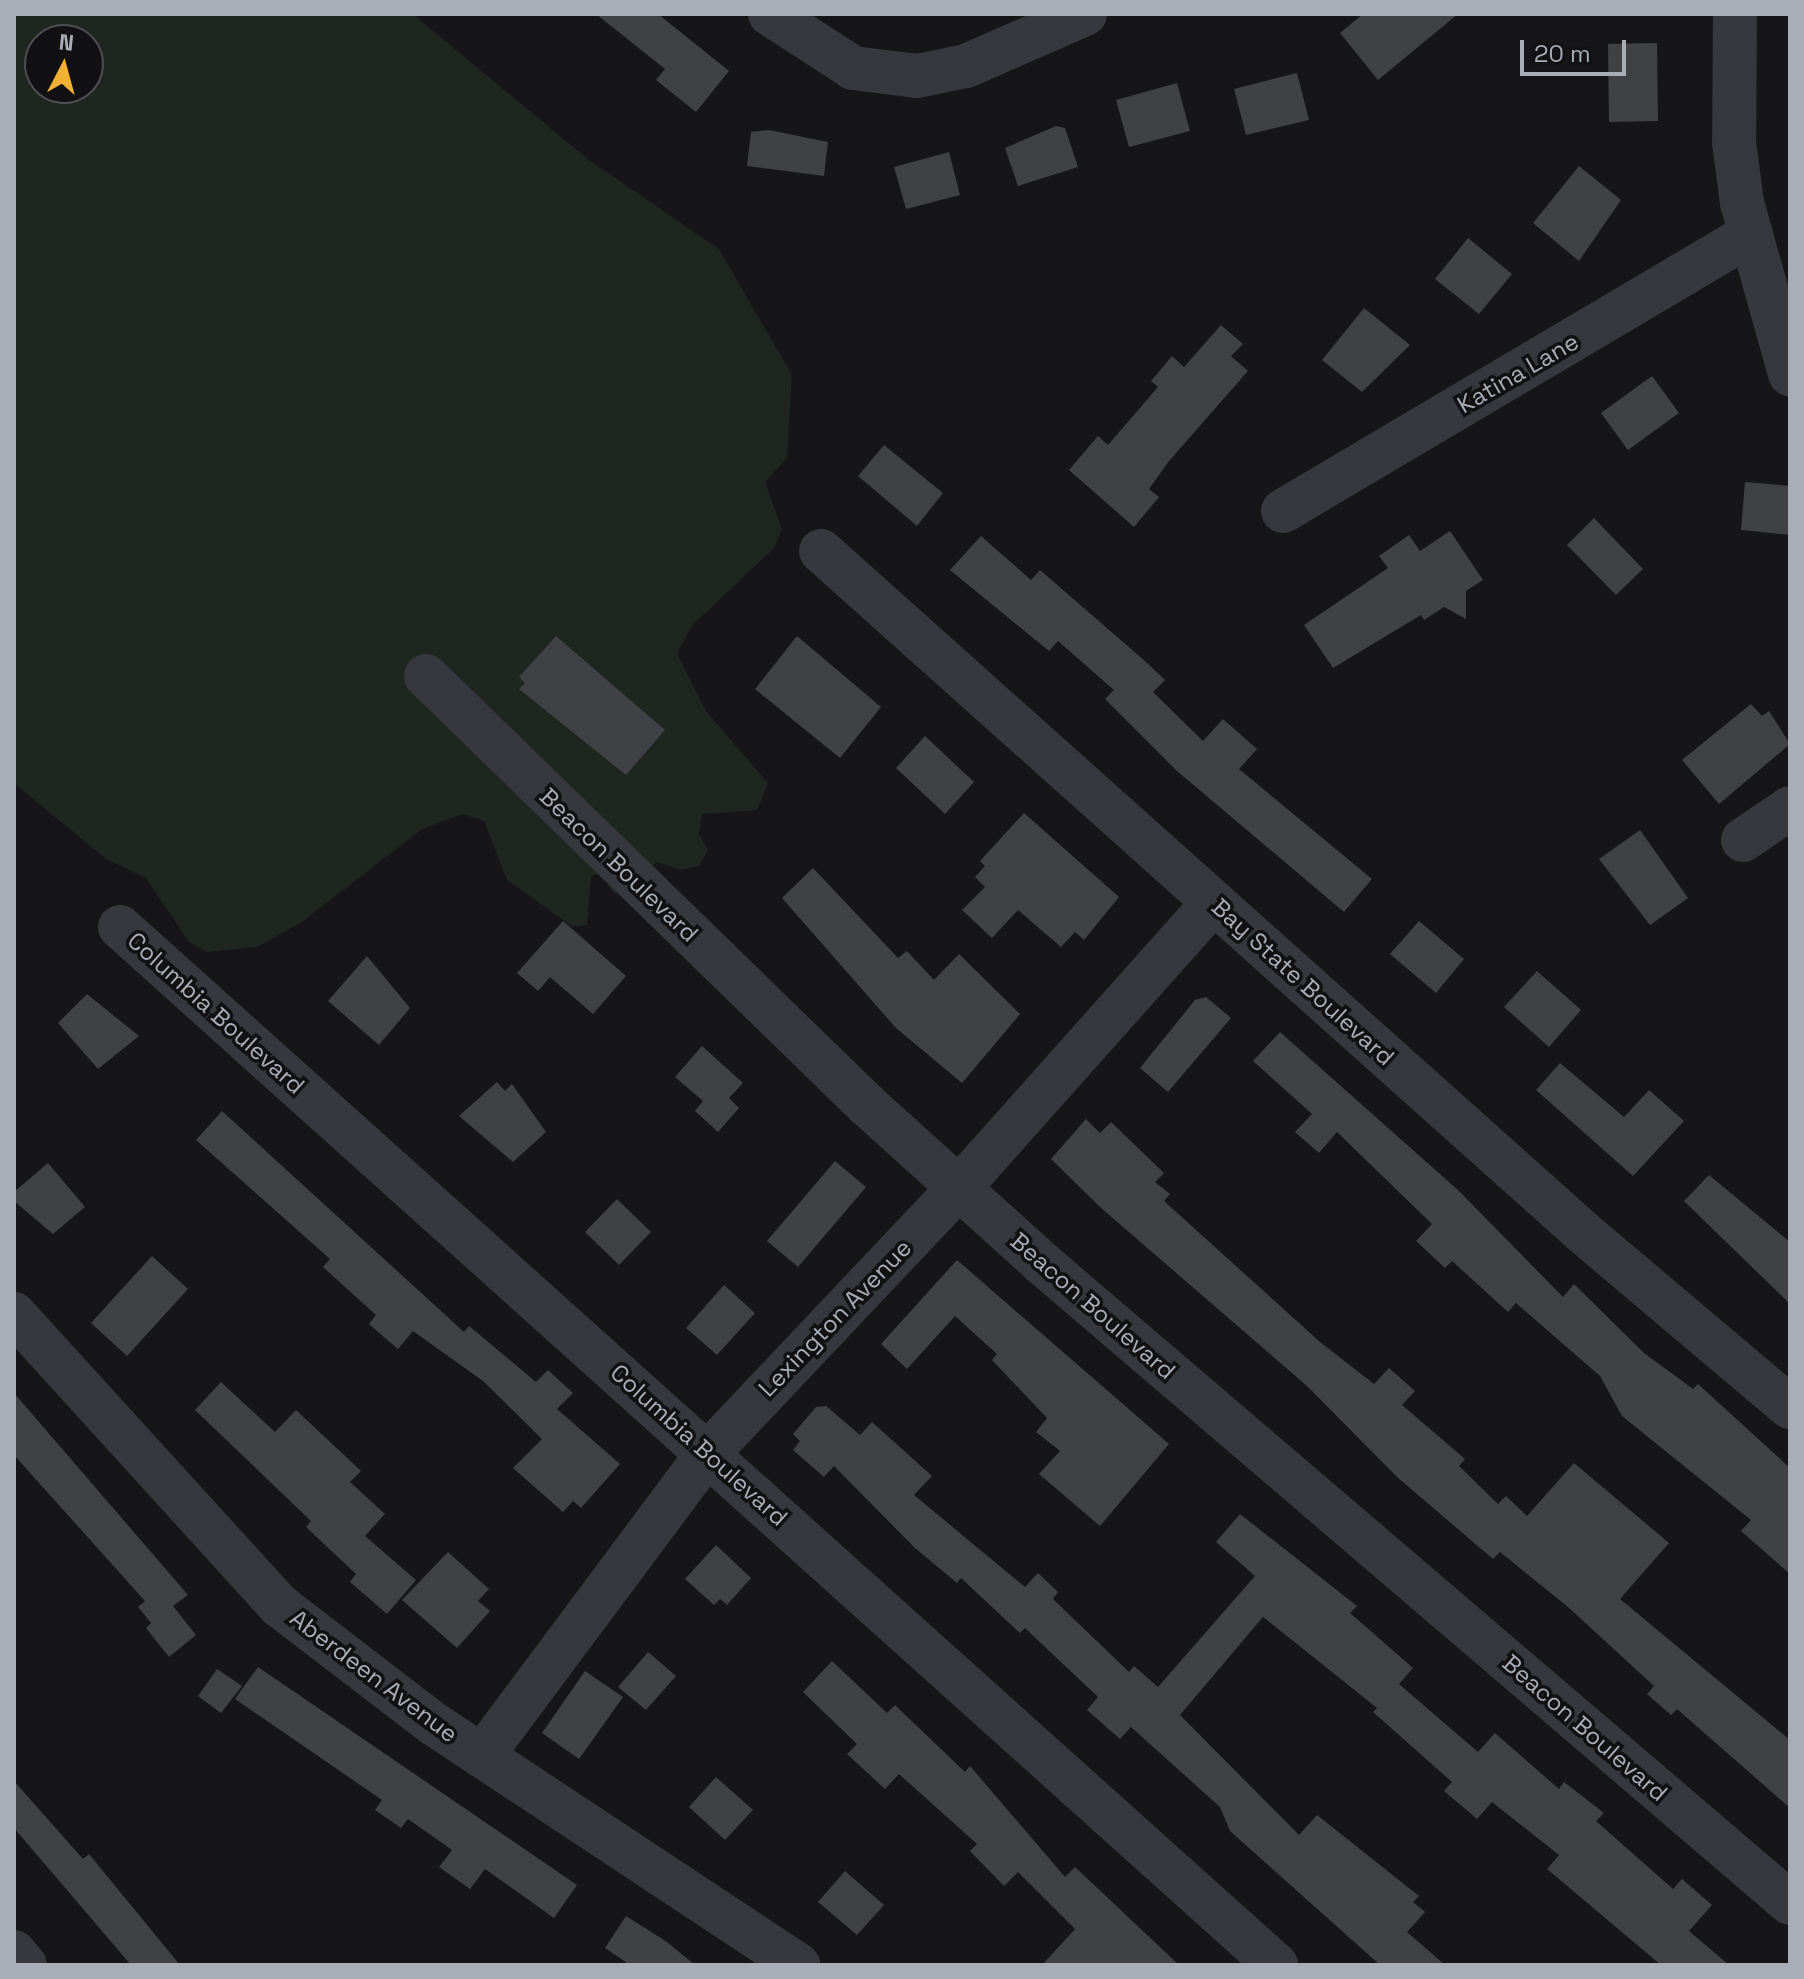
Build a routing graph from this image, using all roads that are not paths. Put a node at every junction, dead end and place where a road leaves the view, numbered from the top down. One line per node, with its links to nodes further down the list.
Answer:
1 (770, 14): 2 (street)
2 (1085, 14)
3 (1735, 14): 4 (street)
4 (1751, 234): 5 (street); 6 (street, Katina Lane)
5 (1790, 374)
6 (1283, 511)
7 (821, 551): 11 (street, Bay State Boulevard)
8 (426, 676): 13 (street, Beacon Boulevard)
9 (1790, 808): 10 (street)
10 (1743, 840)
11 (1214, 902): 13 (street, Lexington Avenue); 15 (street, Bay State Boulevard)
12 (120, 927): 16 (street, Columbia Boulevard)
13 (959, 1188): 16 (street, Lexington Avenue); 18 (street, Beacon Boulevard)
14 (14, 1314): 17 (street, Aberdeen Avenue)
15 (1790, 1407)
16 (708, 1453): 17 (street, Lexington Avenue); 22 (street, Columbia Boulevard)
17 (482, 1756): 21 (street, Aberdeen Avenue)
18 (1790, 1903)
19 (14, 1952): 20 (street)
20 (25, 1965)
21 (798, 1965)
22 (1276, 1965)

